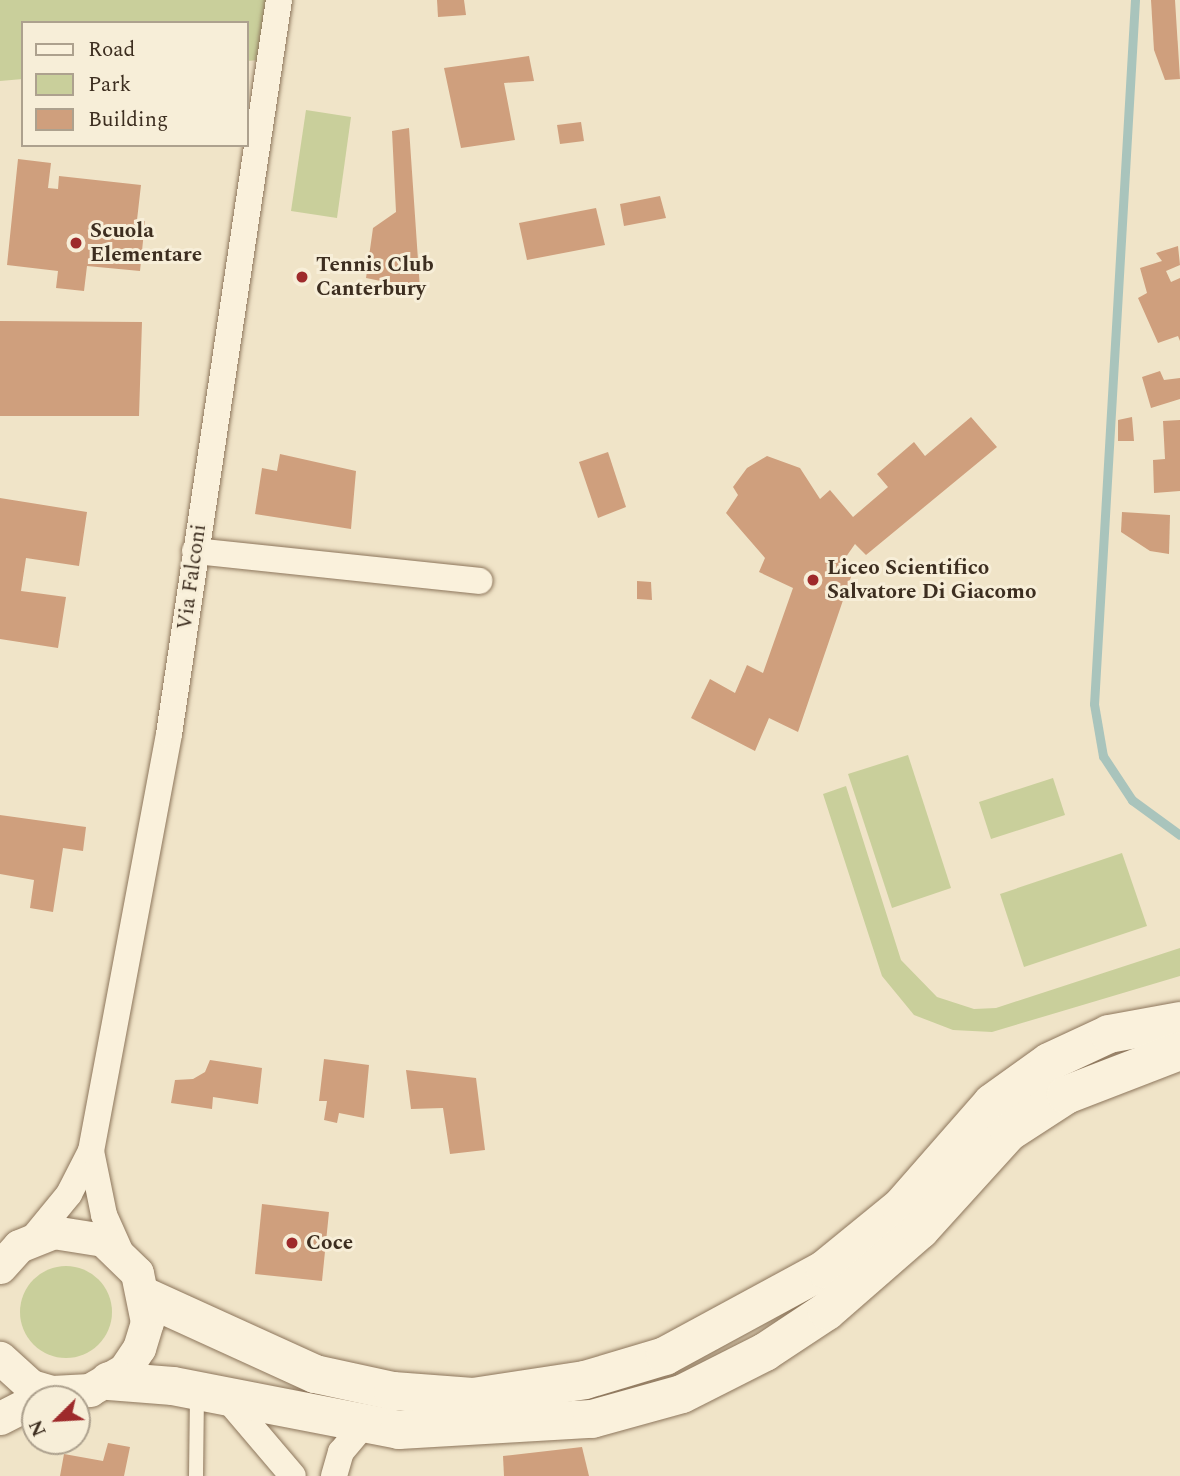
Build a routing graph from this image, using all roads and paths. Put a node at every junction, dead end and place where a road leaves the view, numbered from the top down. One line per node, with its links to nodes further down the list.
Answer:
1 (279, 0): 2 (street, Via Falconi)
2 (195, 551): 3 (street); 6 (street, Via Falconi)
3 (479, 581)
4 (1180, 1021): 9 (main road)
5 (1180, 1052): 17 (main road)
6 (91, 1151): 7 (street, Via Falconi); 8 (street, Via Falconi)
7 (120, 1251): 8 (street); 9 (street)
8 (10, 1253)
9 (146, 1297): 11 (street)
10 (0, 1358): 12 (street)
11 (109, 1381): 13 (street); 14 (main road)
12 (30, 1385)
13 (91, 1390)
14 (210, 1393): 17 (main road); 18 (lane); 19 (street)
15 (21, 1407): 16 (street)
16 (0, 1418)
17 (363, 1426): 20 (street)
18 (196, 1476)
19 (293, 1476)
20 (334, 1476)

